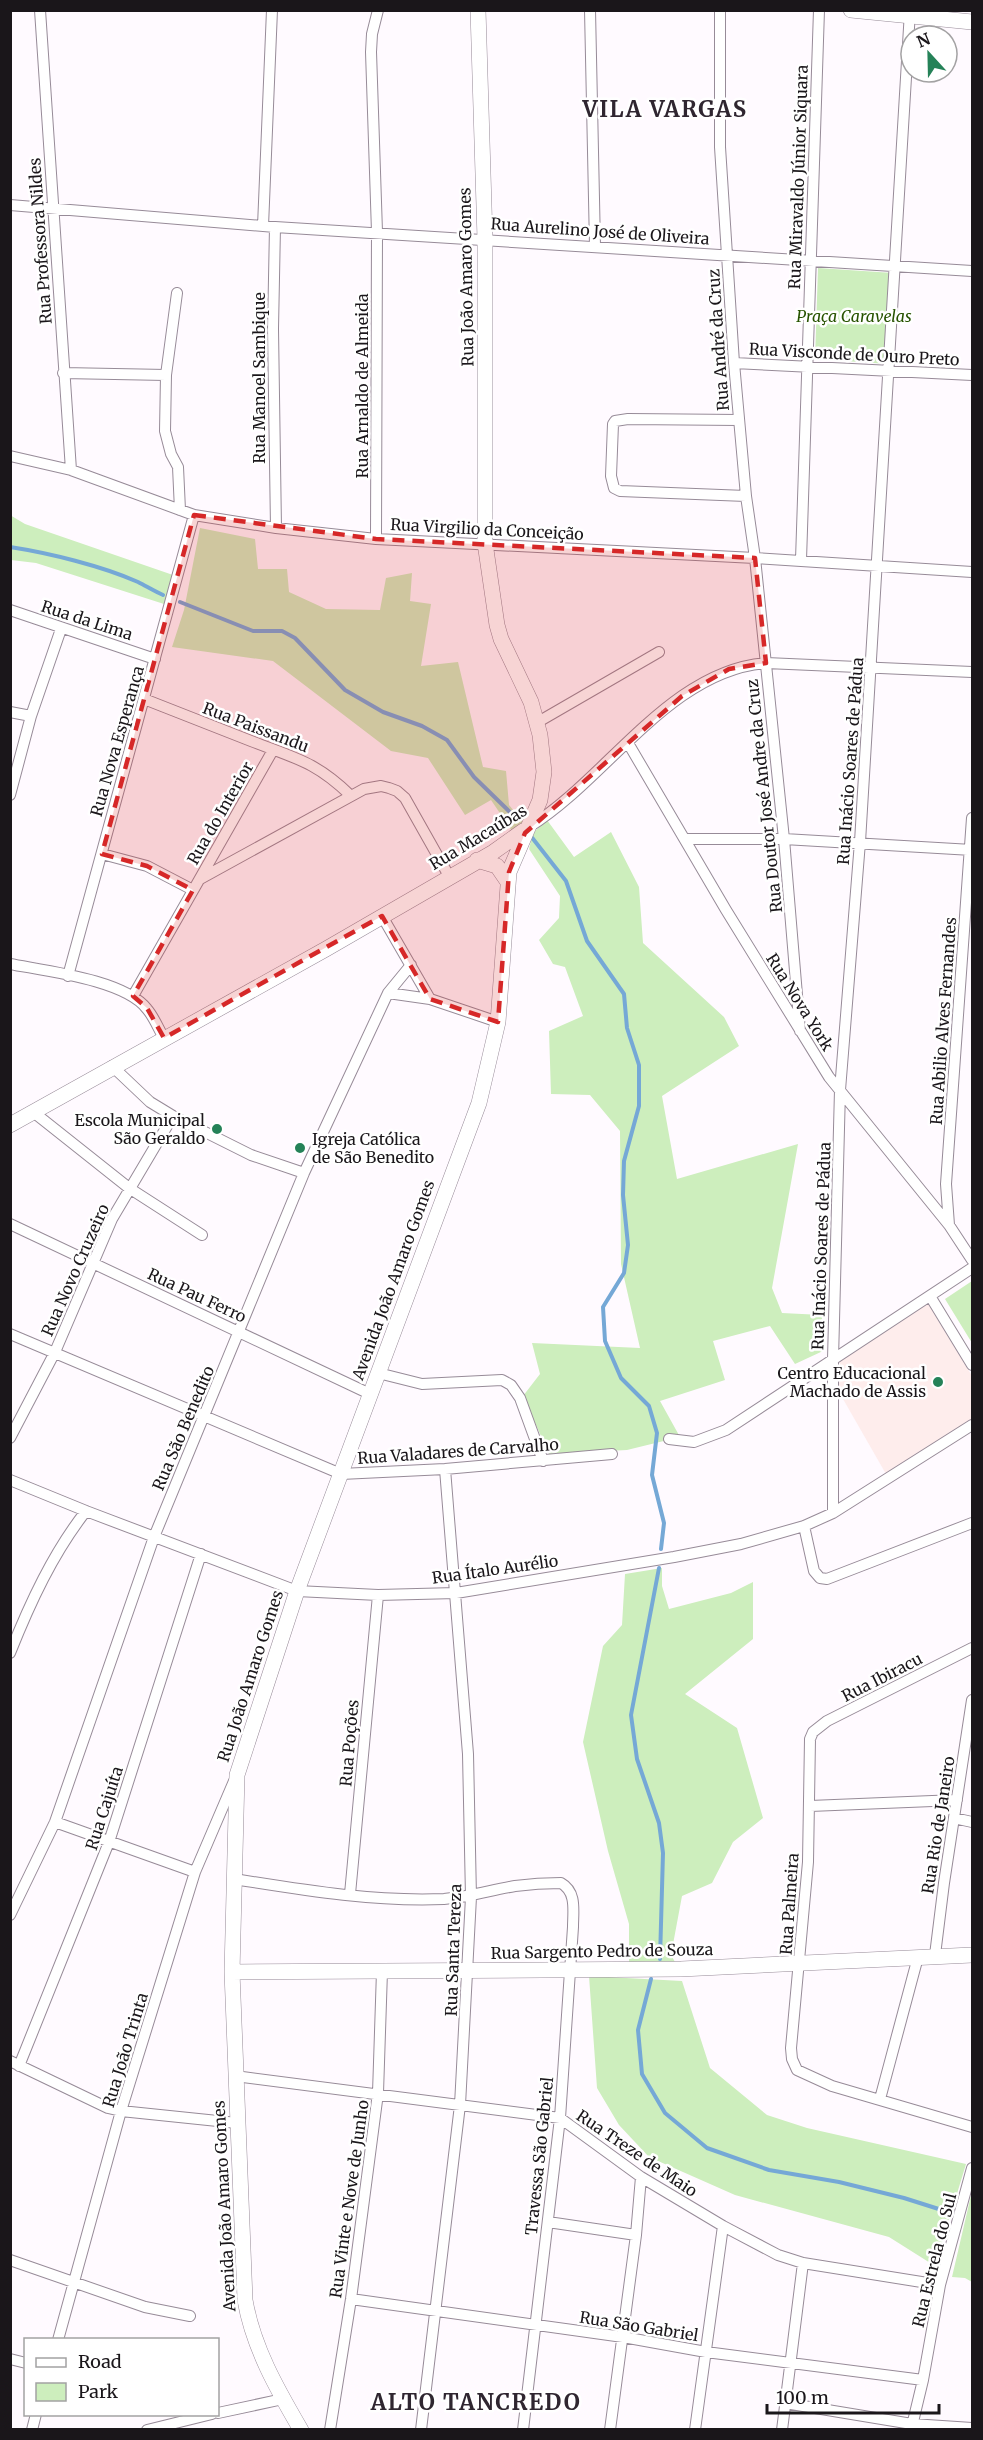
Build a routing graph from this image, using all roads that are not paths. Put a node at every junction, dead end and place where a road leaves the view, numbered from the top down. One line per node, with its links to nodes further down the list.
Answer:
1 (40, 10): 12 (street, Rua Professora Nildes)
2 (272, 10): 13 (street, Rua Manoel Sambique)
3 (478, 10): 15 (street, Rua João Amaro Gomes)
4 (590, 10): 16 (street)
5 (720, 10): 17 (street, Rua André da Cruz)
6 (819, 10): 18 (street, Rua Miravaldo Júnior Siquara)
7 (851, 10): 9 (street)
8 (373, 12): 14 (street, Rua Arnaldo de Almeida)
9 (910, 13): 10 (street); 19 (street, Rua Inácio Soares de Pádua)
10 (972, 22)
11 (10, 205): 12 (street, Rua Aurelino José de Oliveira)
12 (52, 208): 13 (street, Rua Aurelino José de Oliveira); 25 (street, Rua Professora Nildes)
13 (269, 226): 14 (street, Rua Aurelino José de Oliveira); 34 (street, Rua Manoel Sambique)
14 (377, 232): 15 (street, Rua Aurelino José de Oliveira); 35 (street, Rua Arnaldo de Almeida)
15 (485, 239): 16 (street, Rua Aurelino José de Oliveira); 36 (street, Rua João Amaro Gomes)
16 (596, 246): 17 (street, Rua Aurelino José de Oliveira)
17 (727, 254): 18 (street, Rua Aurelino José de Oliveira); 22 (street, Rua André da Cruz)
18 (810, 260): 19 (street, Rua Aurelino José de Oliveira); 23 (street, Rua Miravaldo Júnior Siquara)
19 (894, 265): 20 (street, Rua Aurelino José de Oliveira); 24 (street, Rua Inácio Soares de Pádua)
20 (972, 271)
21 (177, 293): 26 (street)
22 (734, 363): 23 (street, Rua Visconde de Ouro Preto); 28 (street, Rua André da Cruz)
23 (808, 366): 24 (street, Rua Visconde de Ouro Preto); 38 (street, Rua Miravaldo Júnior Siquara)
24 (889, 370): 27 (street, Rua Visconde de Ouro Preto); 39 (street, Rua Inácio Soares de Pádua)
25 (63, 373): 26 (street); 30 (street, Rua Professora Nildes)
26 (166, 375): 32 (street)
27 (972, 375)
28 (739, 420): 31 (street, Rua André da Cruz); 31 (street)
29 (10, 456): 30 (street, Rua Virgilio da Conceição)
30 (71, 470): 32 (street, Rua Virgilio da Conceição)
31 (746, 496): 37 (street, Rua André da Cruz)
32 (180, 510): 33 (street, Rua Virgilio da Conceição)
33 (194, 515): 34 (street, Rua Virgilio da Conceição); 44 (street, Rua Nova Esperança)
34 (276, 528): 35 (street, Rua Virgilio da Conceição)
35 (376, 539): 36 (street, Rua Virgilio da Conceição)
36 (485, 543): 37 (street, Rua Virgilio da Conceição); 51 (street, Avenida João Amaro Gomes)
37 (755, 558): 38 (street, Rua Virgilio da Conceição); 45 (street, Rua Doutor José Andre da Cruz)
38 (801, 561): 39 (street, Rua Virgilio da Conceição)
39 (877, 565): 40 (street, Rua Virgilio da Conceição); 46 (street, Rua Inácio Soares de Pádua)
40 (972, 572)
41 (10, 610): 42 (street, Rua da Lima)
42 (61, 628): 44 (street, Rua da Lima); 50 (street)
43 (659, 652): 51 (street)
44 (155, 659): 48 (street, Rua Nova Esperança)
45 (766, 663): 46 (street, Rua Macaúbas); 52 (street, Rua Macaúbas); 59 (street, Rua Doutor José Andre da Cruz)
46 (870, 668): 47 (street, Rua Macaúbas); 60 (street, Rua Inácio Soares de Pádua)
47 (972, 672)
48 (144, 699): 53 (street, Rua Paissandu); 62 (street, Rua Nova Esperança)
49 (10, 712): 50 (street)
50 (31, 716): 54 (street)
51 (538, 722): 57 (street, Avenida João Amaro Gomes)
52 (628, 742): 57 (street, Rua Macaúbas); 58 (street, Rua Nova York)
53 (273, 750): 55 (street, Rua Paissandu); 65 (street, Rua do Interior)
54 (10, 795)
55 (350, 795): 64 (street); 65 (street)
56 (972, 818): 61 (street, Rua Abilio Alves Fernandes)
57 (528, 828): 63 (street, Rua Macaúbas); 66 (street, Avenida João Amaro Gomes)
58 (685, 839): 59 (street); 77 (street, Rua Nova York)
59 (784, 839): 60 (street); 77 (street, Rua Doutor José Andre da Cruz)
60 (860, 842): 61 (street); 80 (street, Rua Inácio Soares de Pádua)
61 (971, 850): 70 (street, Rua Abilio Alves Fernandes)
62 (102, 854): 67 (street, Rua do Interior); 72 (street, Rua Nova Esperança)
63 (477, 860): 64 (street, Rua Macaúbas); 66 (street)
64 (449, 876): 68 (street, Rua Macaúbas)
65 (200, 879): 67 (street, Rua do Interior)
66 (508, 882): 76 (street, Avenida João Amaro Gomes)
67 (193, 890): 74 (street, Rua do Interior)
68 (382, 916): 71 (street); 78 (street, Rua Macaúbas)
69 (10, 964): 72 (street)
70 (968, 964): 87 (street, Rua Abilio Alves Fernandes)
71 (411, 965): 73 (street, Rua São Benedito); 75 (street)
72 (68, 976): 74 (street)
73 (388, 993): 75 (street); 84 (street, Rua São Benedito)
74 (133, 996): 78 (street)
75 (430, 999): 76 (street)
76 (498, 1022): 98 (street, Avenida João Amaro Gomes)
77 (800, 1031): 80 (street, Rua Nova York)
78 (164, 1038): 79 (street, Rua Macaúbas)
79 (112, 1066): 81 (street, Rua Macaúbas); 82 (street)
80 (840, 1090): 87 (street, Rua Nova York); 96 (street, Rua Inácio Soares de Pádua)
81 (32, 1112): 83 (street, Rua Macaúbas); 85 (street)
82 (173, 1116): 84 (street); 85 (street, Rua Novo Cruzeiro)
83 (10, 1125)
84 (304, 1173): 93 (street, Rua São Benedito)
85 (129, 1188): 88 (street); 90 (street, Rua Novo Cruzeiro)
86 (10, 1224): 90 (street, Rua Pau Ferro)
87 (949, 1225): 89 (street, Rua Nova York)
88 (202, 1235)
89 (972, 1260)
90 (93, 1262): 93 (street, Rua Pau Ferro); 95 (street, Rua Novo Cruzeiro)
91 (972, 1268): 92 (street)
92 (930, 1296): 96 (street); 97 (street)
93 (239, 1332): 99 (street, Rua Pau Ferro); 100 (street, Rua São Benedito)
94 (10, 1334): 95 (street, Rua Valadares de Carvalho)
95 (55, 1352): 100 (street, Rua Valadares de Carvalho); 102 (street, Rua Novo Cruzeiro)
96 (833, 1359): 103 (street); 110 (street, Rua Inácio Soares de Pádua)
97 (972, 1365)
98 (378, 1373): 99 (street, Avenida João Amaro Gomes); 105 (street)
99 (370, 1394): 107 (street, Avenida João Amaro Gomes)
100 (205, 1416): 107 (street, Rua Valadares de Carvalho); 113 (street, Rua São Benedito)
101 (972, 1425): 110 (street, Rua Ítalo Aurélio)
102 (10, 1438)
103 (669, 1439)
104 (612, 1454): 105 (street, Rua Valadares de Carvalho)
105 (543, 1461): 106 (street, Rua Valadares de Carvalho)
106 (445, 1469): 107 (street, Rua Valadares de Carvalho); 116 (street, Rua Santa Tereza)
107 (340, 1474): 115 (street, Rua João Amaro Gomes)
108 (10, 1480): 109 (street, Rua Ítalo Aurélio)
109 (86, 1511): 113 (street, Rua Ítalo Aurélio); 118 (street)
110 (832, 1513): 112 (street, Rua Ítalo Aurélio)
111 (972, 1523): 112 (street)
112 (804, 1526): 116 (street, Rua Ítalo Aurélio)
113 (154, 1537): 114 (street, Rua Ítalo Aurélio); 127 (street, Rua São Benedito)
114 (201, 1554): 115 (street, Rua Ítalo Aurélio); 129 (street, Rua Cajuíta)
115 (297, 1591): 117 (street, Rua Ítalo Aurélio); 123 (street, Rua João Amaro Gomes)
116 (456, 1593): 117 (street, Rua Ítalo Aurélio); 133 (street, Rua Santa Tereza)
117 (378, 1595): 132 (street, Rua Poções)
118 (14, 1635): 120 (street)
119 (972, 1648): 122 (street, Rua Ibiracu)
120 (10, 1653)
121 (972, 1700): 124 (street, Rua Rio de Janeiro)
122 (810, 1739): 125 (street, Rua Palmeira)
123 (237, 1775): 130 (street, Rua João Trinta); 131 (street, Rua João Amaro Gomes)
124 (957, 1800): 125 (street); 126 (street, Rua Rio de Janeiro)
125 (810, 1806): 138 (street, Rua Palmeira)
126 (954, 1818): 128 (street); 135 (street, Rua Rio de Janeiro)
127 (55, 1822): 129 (street); 134 (street, Rua São Benedito)
128 (972, 1822)
129 (110, 1842): 130 (street); 143 (street, Rua Cajuíta)
130 (195, 1872): 148 (street, Rua João Trinta)
131 (234, 1879): 132 (street); 142 (street, Rua João Amaro Gomes)
132 (350, 1894): 133 (street)
133 (471, 1897): 139 (street, Travessa São Gabriel); 141 (street, Rua Santa Tereza)
134 (10, 1915)
135 (935, 1955): 136 (street, Rua Sargento Pedro de Souza); 137 (street, Rua Sargento Pedro de Souza)
136 (972, 1955)
137 (918, 1957): 138 (street, Rua Sargento Pedro de Souza); 146 (street)
138 (800, 1964): 139 (street, Rua Sargento Pedro de Souza); 146 (street, Rua Palmeira)
139 (568, 1970): 141 (street, Rua Sargento Pedro de Souza); 149 (street, Travessa São Gabriel)
140 (381, 1971): 141 (street, Rua Sargento Pedro de Souza); 142 (street, Rua Sargento Pedro de Souza); 145 (street, Rua Vinte e Nove de Junho)
141 (468, 1971): 147 (street, Rua Santa Tereza)
142 (232, 1972): 144 (street, Rua João Amaro Gomes)
143 (15, 2064): 148 (street)
144 (235, 2076): 145 (street, Rua Treze de Maio); 150 (street, Avenida João Amaro Gomes)
145 (378, 2093): 147 (street, Rua Treze de Maio); 161 (street, Rua Vinte e Nove de Junho)
146 (880, 2100): 151 (street)
147 (460, 2105): 149 (street, Rua Treze de Maio); 162 (street, Rua Santa Tereza)
148 (121, 2112): 150 (street); 159 (street, Rua João Trinta)
149 (560, 2118): 153 (street, Rua Treze de Maio); 154 (street, Travessa São Gabriel)
150 (237, 2123): 170 (street, Avenida João Amaro Gomes)
151 (972, 2127)
152 (972, 2168): 160 (street, Rua Estrela do Sul)
153 (640, 2177): 155 (street, Rua Treze de Maio); 156 (street)
154 (548, 2222): 156 (street); 164 (street, Travessa São Gabriel)
155 (723, 2226): 158 (street, Rua Treze de Maio); 167 (street)
156 (636, 2235): 165 (street)
157 (10, 2260): 159 (street)
158 (803, 2263): 160 (street, Rua Treze de Maio); 168 (street)
159 (73, 2283): 163 (street); 166 (street, Rua João Trinta)
160 (940, 2285): 169 (street, Rua Estrela do Sul)
161 (351, 2299): 162 (street, Rua São Gabriel); 178 (street, Rua Vinte e Nove de Junho)
162 (435, 2312): 164 (street, Rua São Gabriel); 179 (street, Rua Santa Tereza)
163 (190, 2316)
164 (537, 2326): 165 (street, Rua São Gabriel); 180 (street, Travessa São Gabriel)
165 (623, 2337): 167 (street, Rua São Gabriel); 181 (street)
166 (59, 2338)
167 (706, 2352): 168 (street, Rua São Gabriel); 182 (street)
168 (791, 2362): 169 (street, Rua São Gabriel); 171 (street)
169 (923, 2380): 174 (street, Rua Estrela do Sul)
170 (283, 2398): 172 (street); 177 (street, Avenida João Amaro Gomes)
171 (786, 2403): 174 (street); 183 (street)
172 (219, 2413)
173 (208, 2416): 176 (street)
174 (911, 2427): 175 (street)
175 (972, 2428)
176 (147, 2430)
177 (301, 2430)
178 (330, 2430)
179 (420, 2430)
180 (523, 2430)
181 (610, 2430)
182 (695, 2430)
183 (782, 2430)

